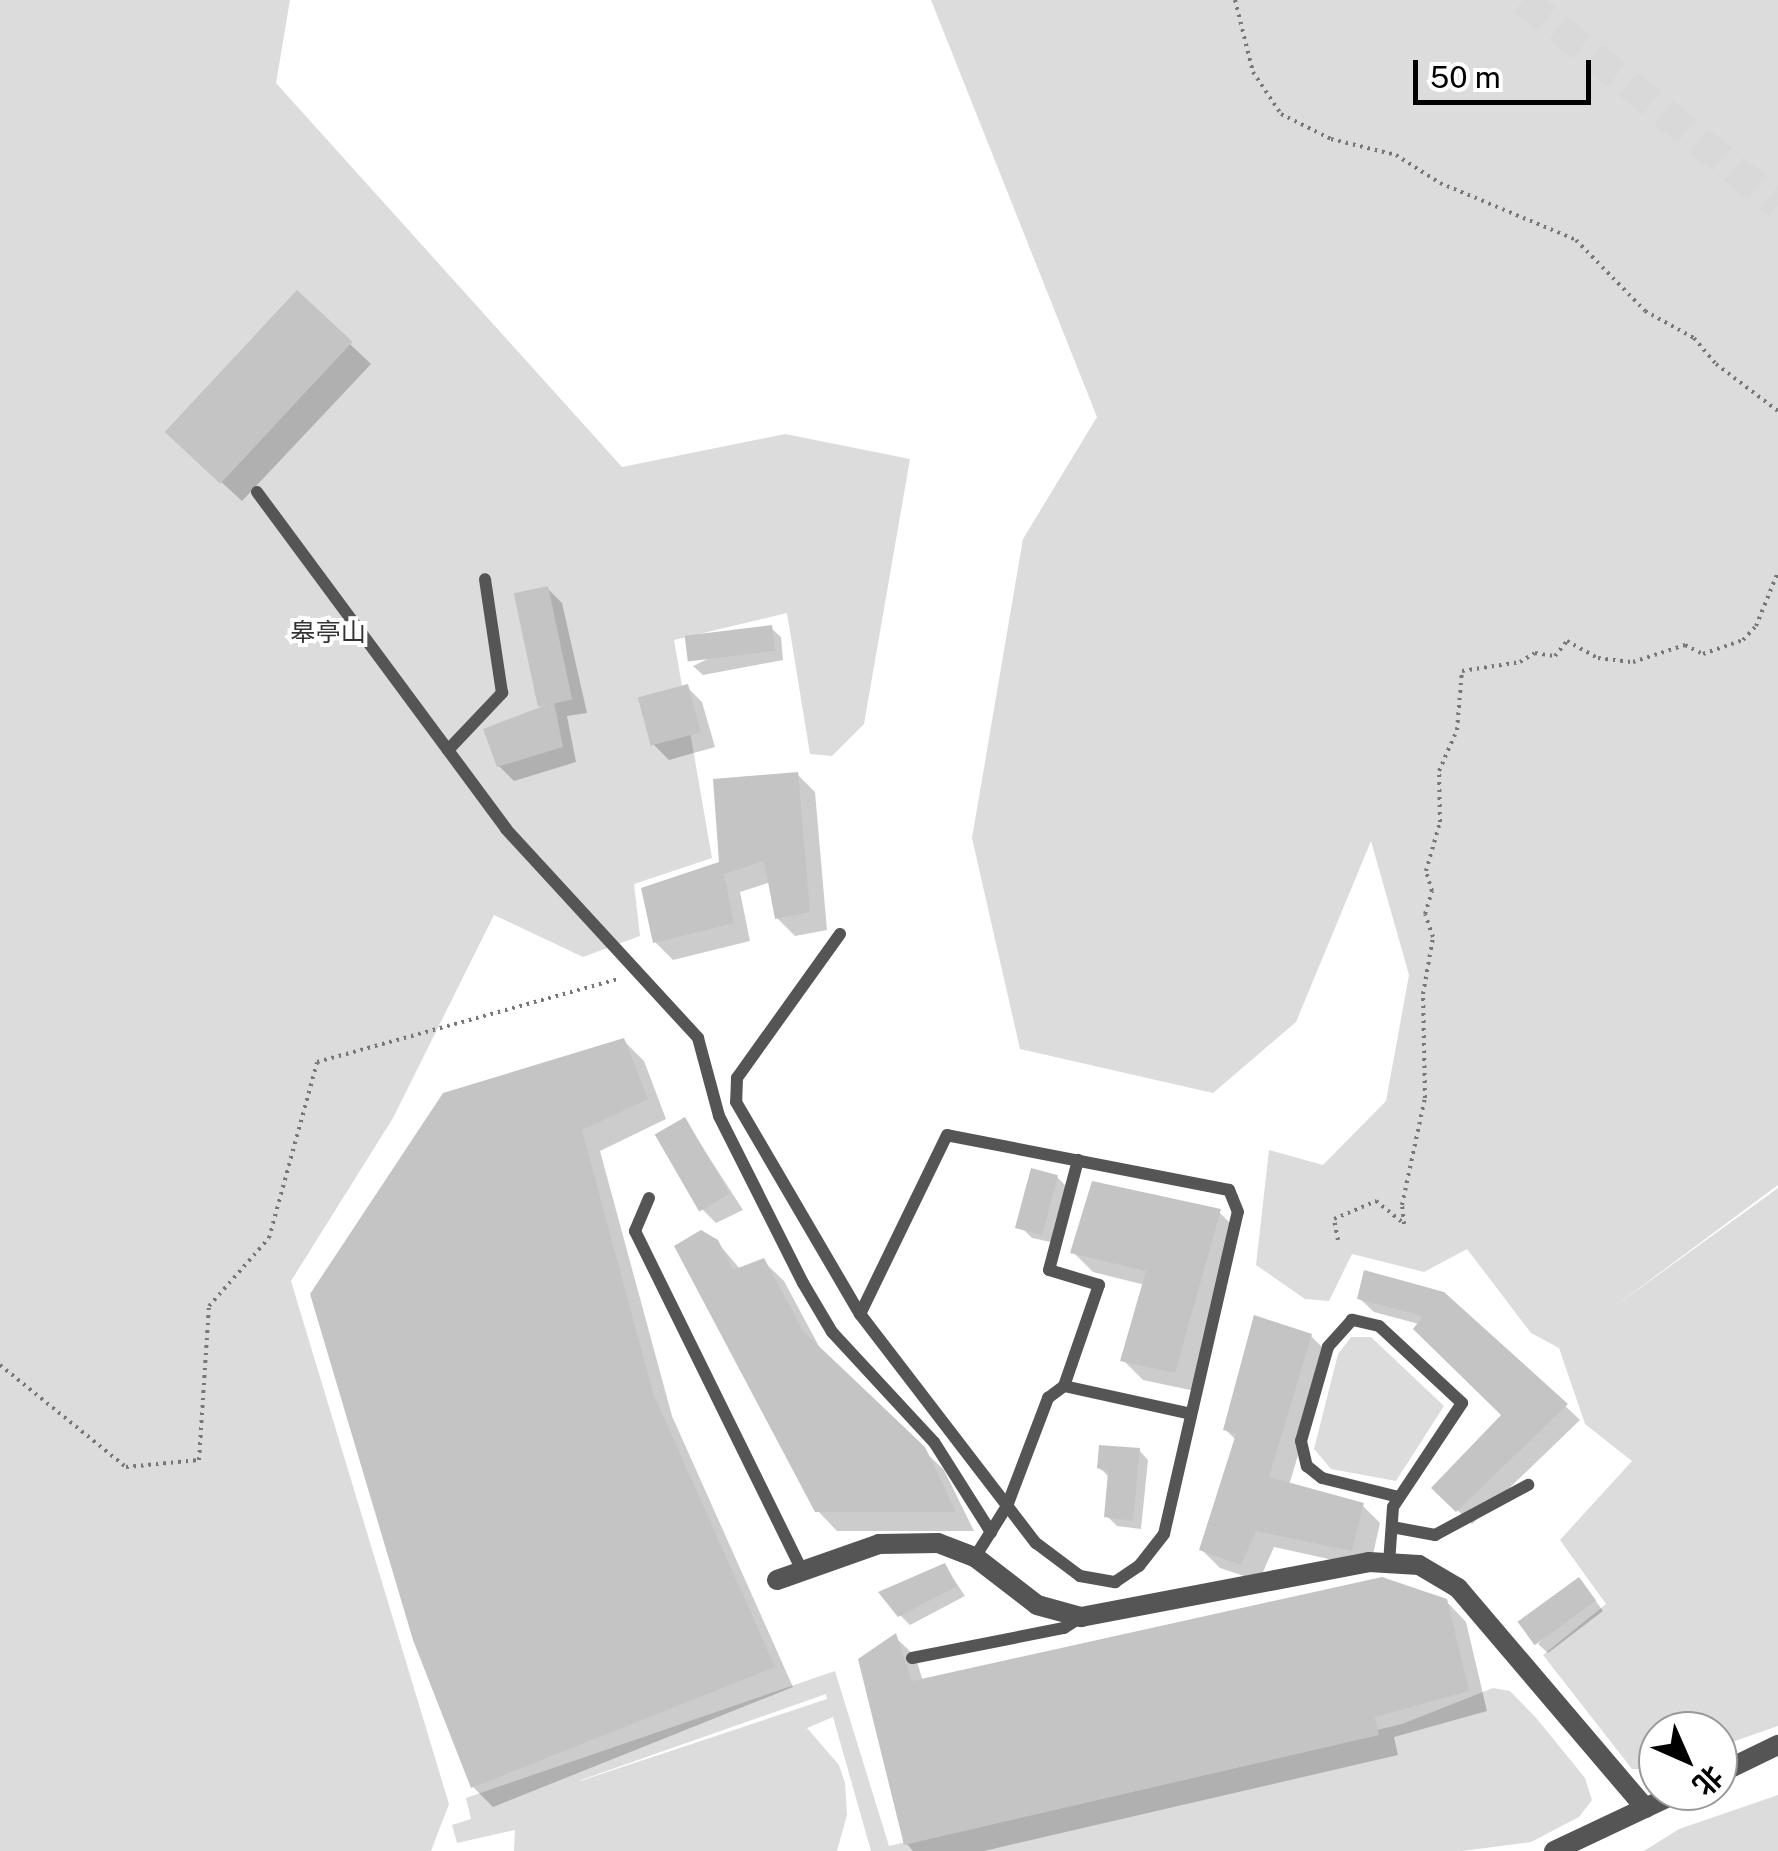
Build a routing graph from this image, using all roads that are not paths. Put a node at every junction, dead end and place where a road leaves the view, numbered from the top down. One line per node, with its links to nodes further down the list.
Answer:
1 (258, 492): 3 (lane)
2 (485, 579): 3 (lane)
3 (448, 750): 14 (lane)
4 (840, 934): 7 (lane)
5 (1078, 1160): 7 (lane); 8 (lane); 9 (lane)
6 (649, 1198): 17 (lane)
7 (860, 1314): 12 (lane)
8 (1064, 1386): 9 (lane); 12 (lane)
9 (1192, 1414): 12 (lane)
10 (1528, 1484): 13 (lane)
11 (1400, 1497): 11 (lane); 13 (lane)
12 (1008, 1506): 14 (lane)
13 (1392, 1527): 16 (lane)
14 (991, 1532): 15 (lane)
15 (974, 1558): 17 (street); 19 (street)
16 (1389, 1563): 19 (street); 23 (street)
17 (802, 1571): 18 (street)
18 (777, 1580)
19 (1081, 1617): 20 (lane)
20 (912, 1658)
21 (1778, 1746): 22 (street)
22 (1738, 1765)
23 (1638, 1800)
24 (1639, 1811): 25 (street)
25 (1554, 1851)

